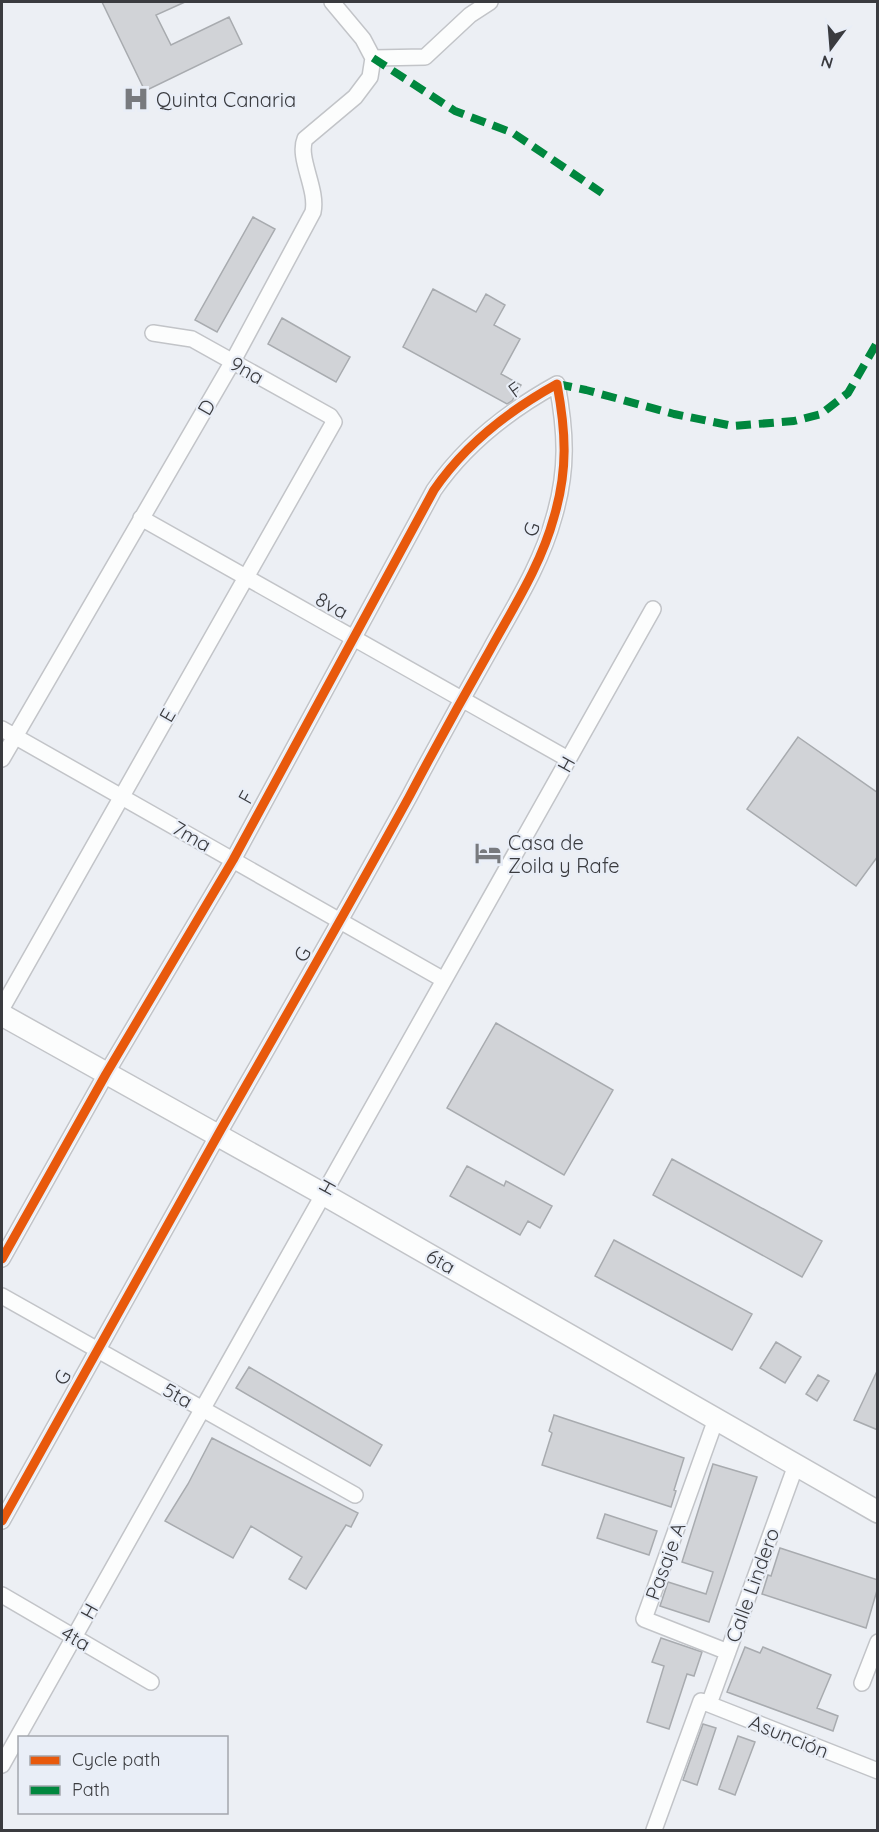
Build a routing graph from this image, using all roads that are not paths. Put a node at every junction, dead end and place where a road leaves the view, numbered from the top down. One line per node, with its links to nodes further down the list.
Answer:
1 (332, 2): 3 (street)
2 (490, 2): 3 (street)
3 (373, 58): 5 (street, D)
4 (153, 333): 5 (street, 9na)
5 (233, 362): 7 (street, 9na); 8 (street, D)
6 (557, 384): 11 (street, F); 12 (street, G)
7 (334, 422): 9 (street, E)
8 (141, 518): 9 (street, 8va); 13 (street, D)
9 (246, 577): 11 (street, 8va); 16 (street, E)
10 (653, 609): 15 (street, H)
11 (354, 638): 12 (street, 8va); 17 (street, F)
12 (462, 699): 15 (street, 8va); 18 (street, G)
13 (8, 732): 14 (street, D); 16 (street, 7ma)
14 (2, 759)
15 (568, 759): 19 (street, H)
16 (121, 796): 17 (street, 7ma); 20 (street, E)
17 (233, 860): 18 (street, 7ma); 22 (street, F)
18 (341, 921): 19 (street, 7ma); 23 (street, G)
19 (444, 980): 24 (street, H)
20 (2, 1008)
21 (2, 1015): 22 (main road, 6ta)
22 (106, 1074): 23 (main road, 6ta); 25 (street, F)
23 (218, 1135): 24 (main road, 6ta); 27 (street, G)
24 (323, 1194): 28 (street, H); 29 (main road, 6ta)
25 (2, 1259)
26 (2, 1296): 27 (street, 5ta)
27 (99, 1350): 28 (street, 5ta); 33 (street, G)
28 (202, 1409): 31 (street, 5ta); 35 (street, H)
29 (716, 1419): 30 (main road, 6ta); 37 (street, Pasaje A)
30 (796, 1465): 32 (main road, 6ta); 37 (street, Calle Lindero)
31 (356, 1495)
32 (878, 1512)
33 (2, 1521)
34 (2, 1595): 35 (street, 4ta)
35 (74, 1637): 38 (street, 4ta); 41 (street, H)
36 (878, 1642): 39 (street)
37 (728, 1652): 40 (street, Calle Lindero)
38 (151, 1682)
39 (862, 1683)
40 (705, 1703): 44 (street, Asunción); 45 (street, Calle Lindero)
41 (18, 1736)
42 (18, 1737): 43 (street, H)
43 (2, 1765)
44 (878, 1771)
45 (654, 1830)

